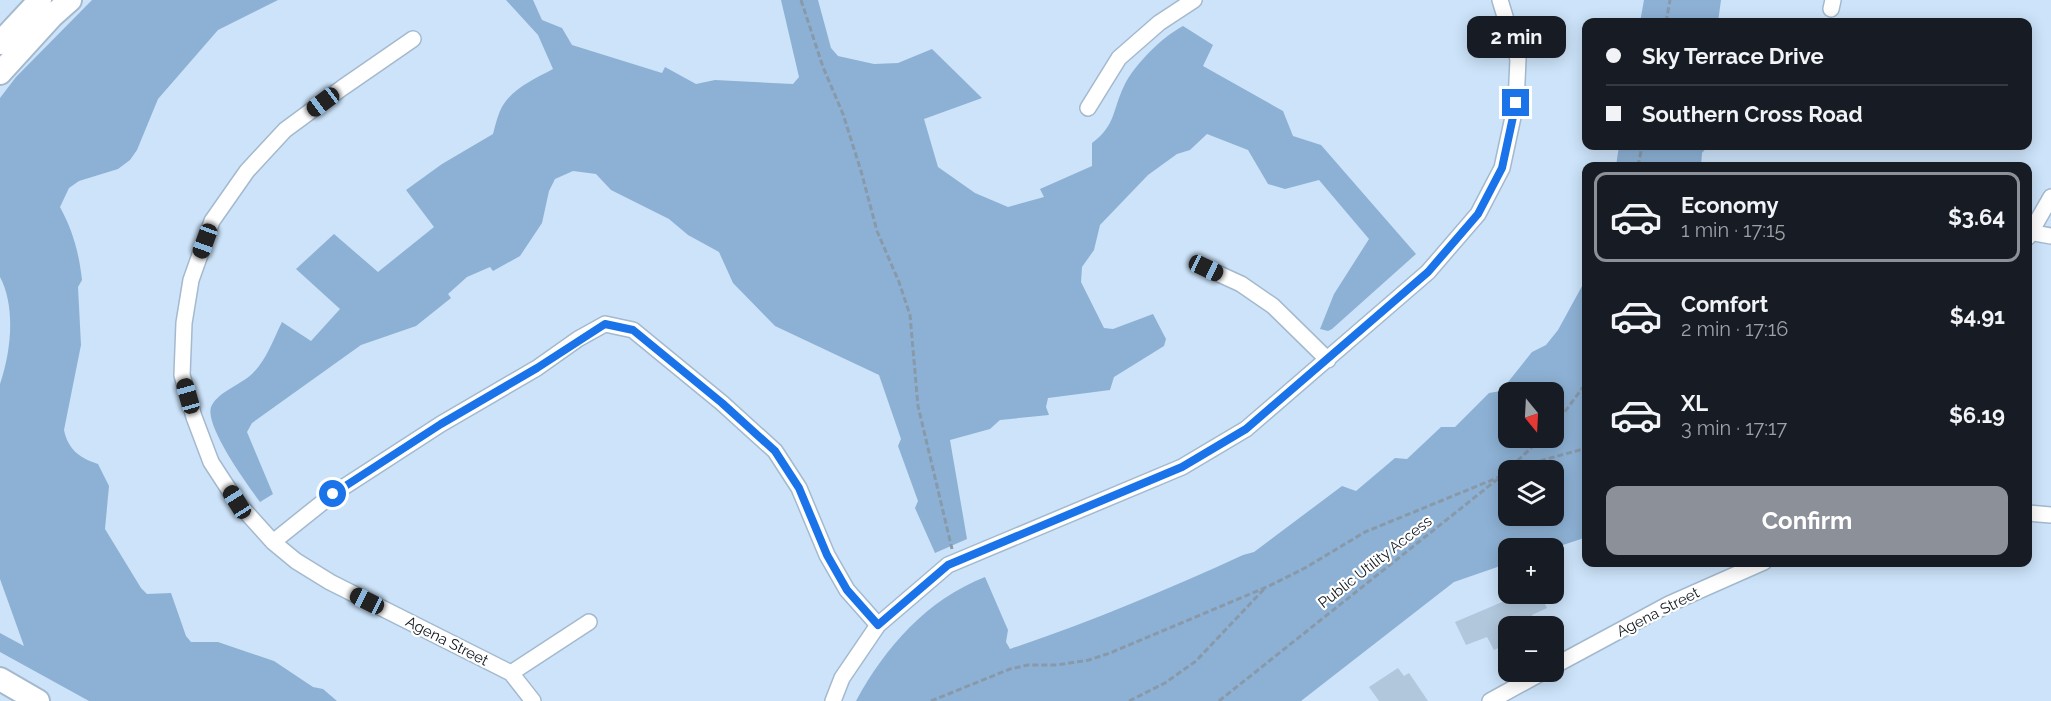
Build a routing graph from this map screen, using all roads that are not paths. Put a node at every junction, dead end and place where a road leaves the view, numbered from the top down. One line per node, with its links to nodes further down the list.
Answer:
1 (40, 0): 6 (main road)
2 (70, 0): 7 (main road)
3 (1194, 0): 8 (street)
4 (1500, 0): 14 (street)
5 (413, 39): 17 (street, Agena Street)
6 (0, 43)
7 (0, 73)
8 (1088, 108)
9 (2051, 197): 10 (street)
10 (2032, 228)
11 (2032, 233): 12 (street)
12 (2051, 236)
13 (1206, 268): 14 (street)
14 (1328, 360): 20 (street)
15 (2032, 513): 16 (street)
16 (2051, 515)
17 (273, 542): 20 (street); 22 (street, Agena Street)
18 (1753, 567): 21 (street, Agena Street)
19 (589, 622): 22 (street)
20 (878, 625): 27 (street)
21 (1564, 661)
22 (511, 673): 26 (street, Agena Street)
23 (0, 680): 25 (main road)
24 (1525, 682): 28 (street)
25 (38, 701)
26 (532, 701)
27 (833, 701)
28 (1490, 701)

